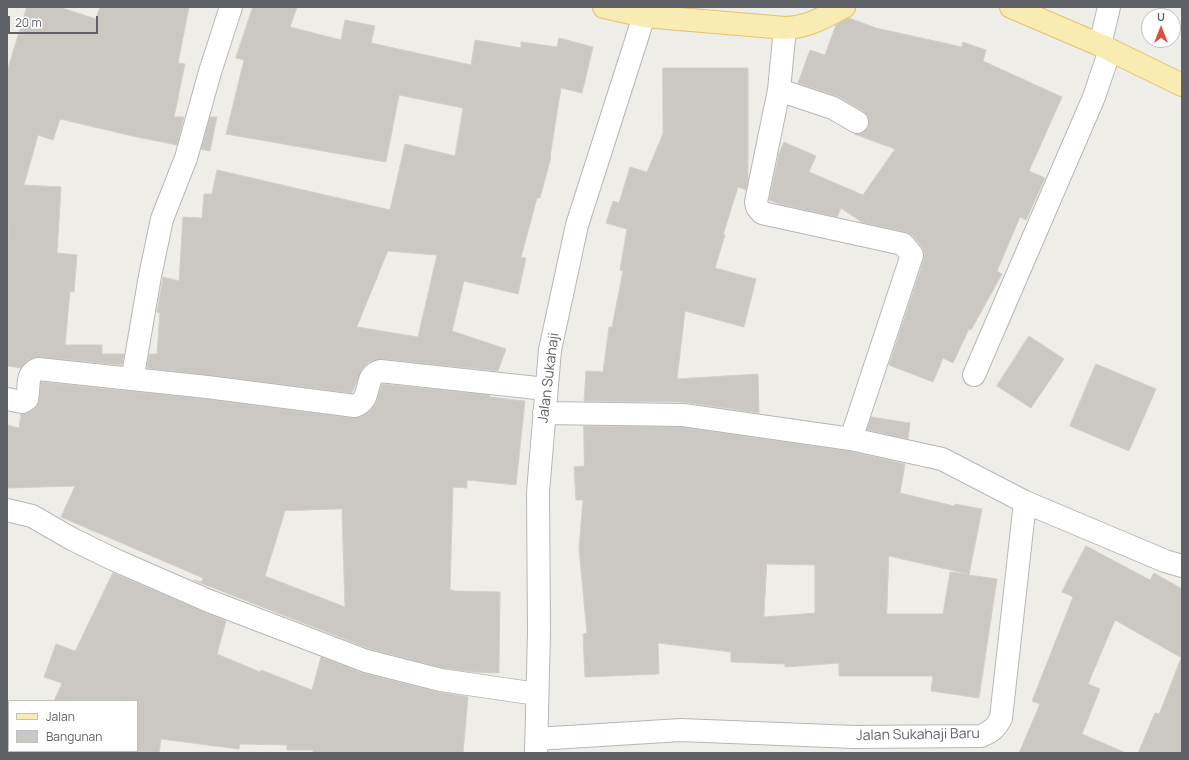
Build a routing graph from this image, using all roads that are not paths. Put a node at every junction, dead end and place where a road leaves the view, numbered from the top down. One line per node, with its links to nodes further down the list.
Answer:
1 (231, 7): 12 (street)
2 (604, 7): 6 (main road)
3 (844, 7): 7 (main road)
4 (1011, 7): 8 (main road)
5 (1109, 7): 8 (street)
6 (644, 16): 7 (main road); 14 (street, Jalan Sukahaji)
7 (785, 28): 10 (street)
8 (1105, 48): 9 (main road); 13 (street)
9 (1182, 85)
10 (779, 90): 11 (street); 17 (street)
11 (857, 122)
12 (133, 375)
13 (974, 375)
14 (546, 389): 15 (street); 16 (street, Jalan Sukahaji)
15 (7, 399)
16 (544, 413): 17 (street); 21 (street, Jalan Sukahaji)
17 (851, 439): 18 (street)
18 (1025, 502): 20 (street); 22 (street, Jalan Sukahaji Baru)
19 (7, 510): 21 (street)
20 (1182, 566)
21 (537, 694): 23 (street, Jalan Sukahaji)
22 (854, 745): 23 (street, Jalan Sukahaji Baru)
23 (536, 746)

